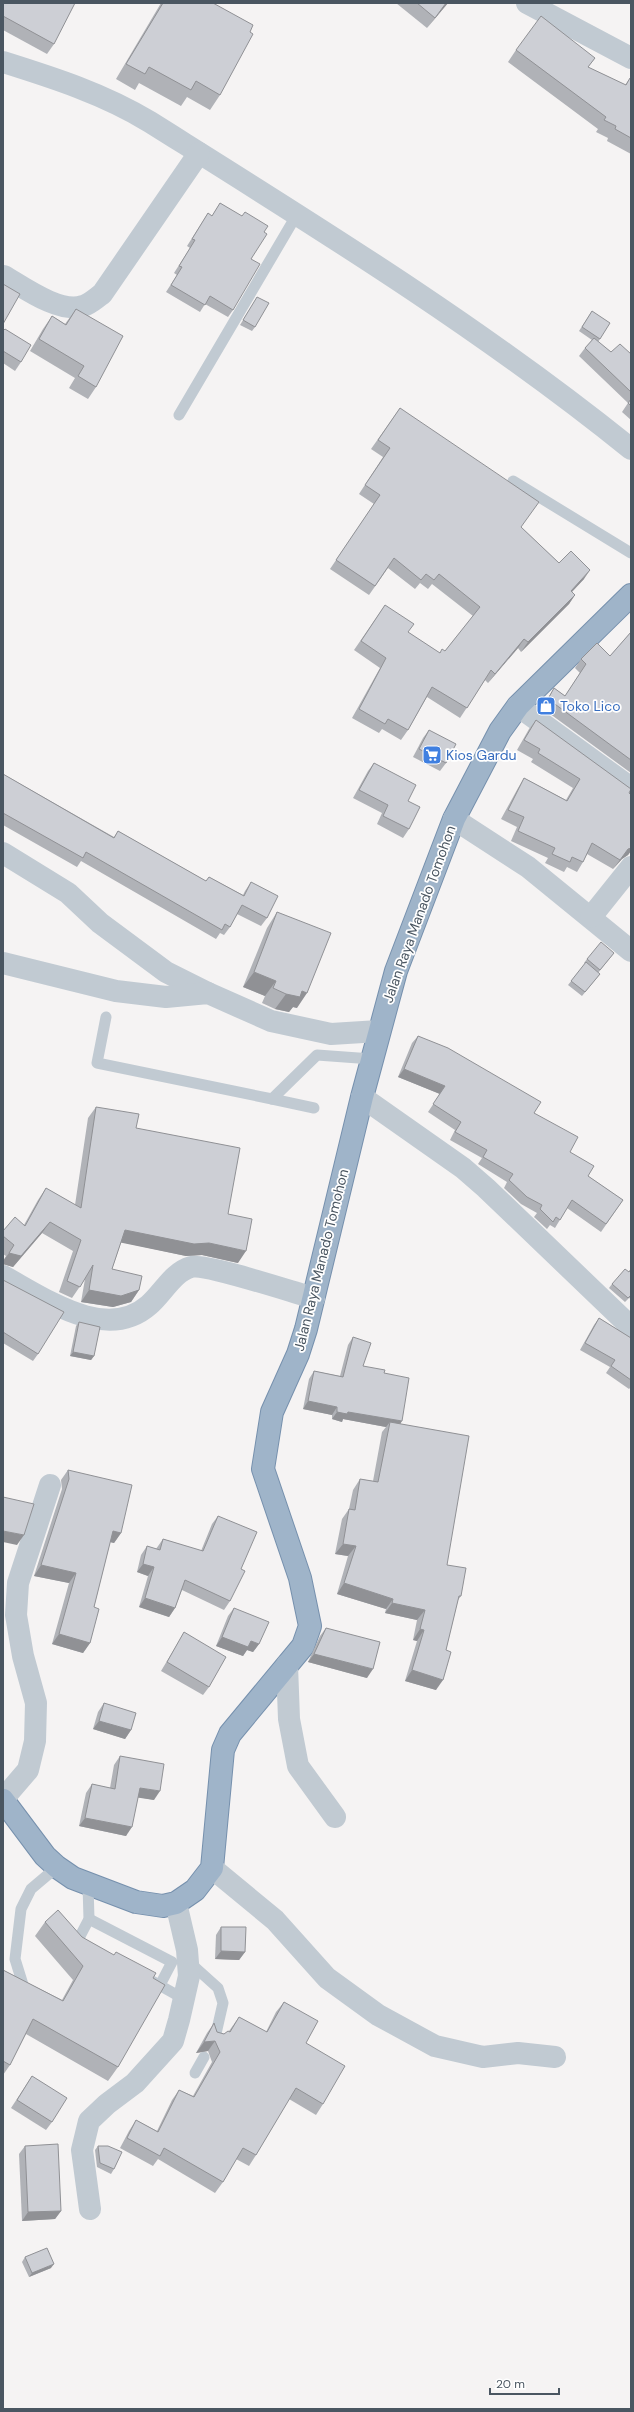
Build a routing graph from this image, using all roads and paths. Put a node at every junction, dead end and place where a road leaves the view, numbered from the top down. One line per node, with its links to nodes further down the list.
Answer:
1 (527, 3): 2 (street)
2 (631, 58)
3 (3, 62): 4 (street)
4 (199, 153): 5 (street); 6 (street)
5 (296, 216): 7 (lane); 8 (street)
6 (4, 276)
7 (180, 415)
8 (631, 449)
9 (513, 481): 10 (lane)
10 (631, 553)
11 (631, 596): 12 (highway, Jalan Raya Manado Tomohon)
12 (518, 706): 13 (street); 14 (highway, Jalan Raya Manado Tomohon)
13 (631, 788)
14 (454, 819): 17 (street); 22 (highway, Jalan Raya Manado Tomohon)
15 (3, 853): 20 (street)
16 (631, 867): 17 (street)
17 (591, 917): 18 (street)
18 (631, 951)
19 (3, 963): 20 (street)
20 (208, 994): 22 (street)
21 (106, 1017): 25 (lane)
22 (379, 1031): 23 (highway, Jalan Raya Manado Tomohon)
23 (372, 1059): 24 (highway, Jalan Raya Manado Tomohon); 25 (lane)
24 (362, 1097): 28 (highway, Jalan Raya Manado Tomohon); 29 (street)
25 (272, 1099): 26 (lane)
26 (314, 1108)
27 (3, 1276): 28 (street)
28 (314, 1298): 31 (highway, Jalan Raya Manado Tomohon)
29 (631, 1327)
30 (50, 1486): 32 (street)
31 (287, 1665): 33 (street); 35 (highway, Jalan Raya Manado Tomohon)
32 (3, 1799): 34 (highway)
33 (335, 1817)
34 (57, 1867): 36 (highway); 43 (lane)
35 (212, 1868): 37 (highway); 47 (street)
36 (88, 1884): 37 (highway); 38 (lane)
37 (176, 1903): 40 (street)
38 (89, 1920): 39 (lane); 42 (lane)
39 (91, 1949)
40 (188, 1960): 44 (street); 45 (lane)
41 (140, 1974): 42 (lane)
42 (160, 1985): 44 (lane)
43 (24, 1988)
44 (184, 1999): 49 (street)
45 (215, 2038)
46 (204, 2057): 48 (lane)
47 (555, 2057)
48 (195, 2073)
49 (90, 2209)

